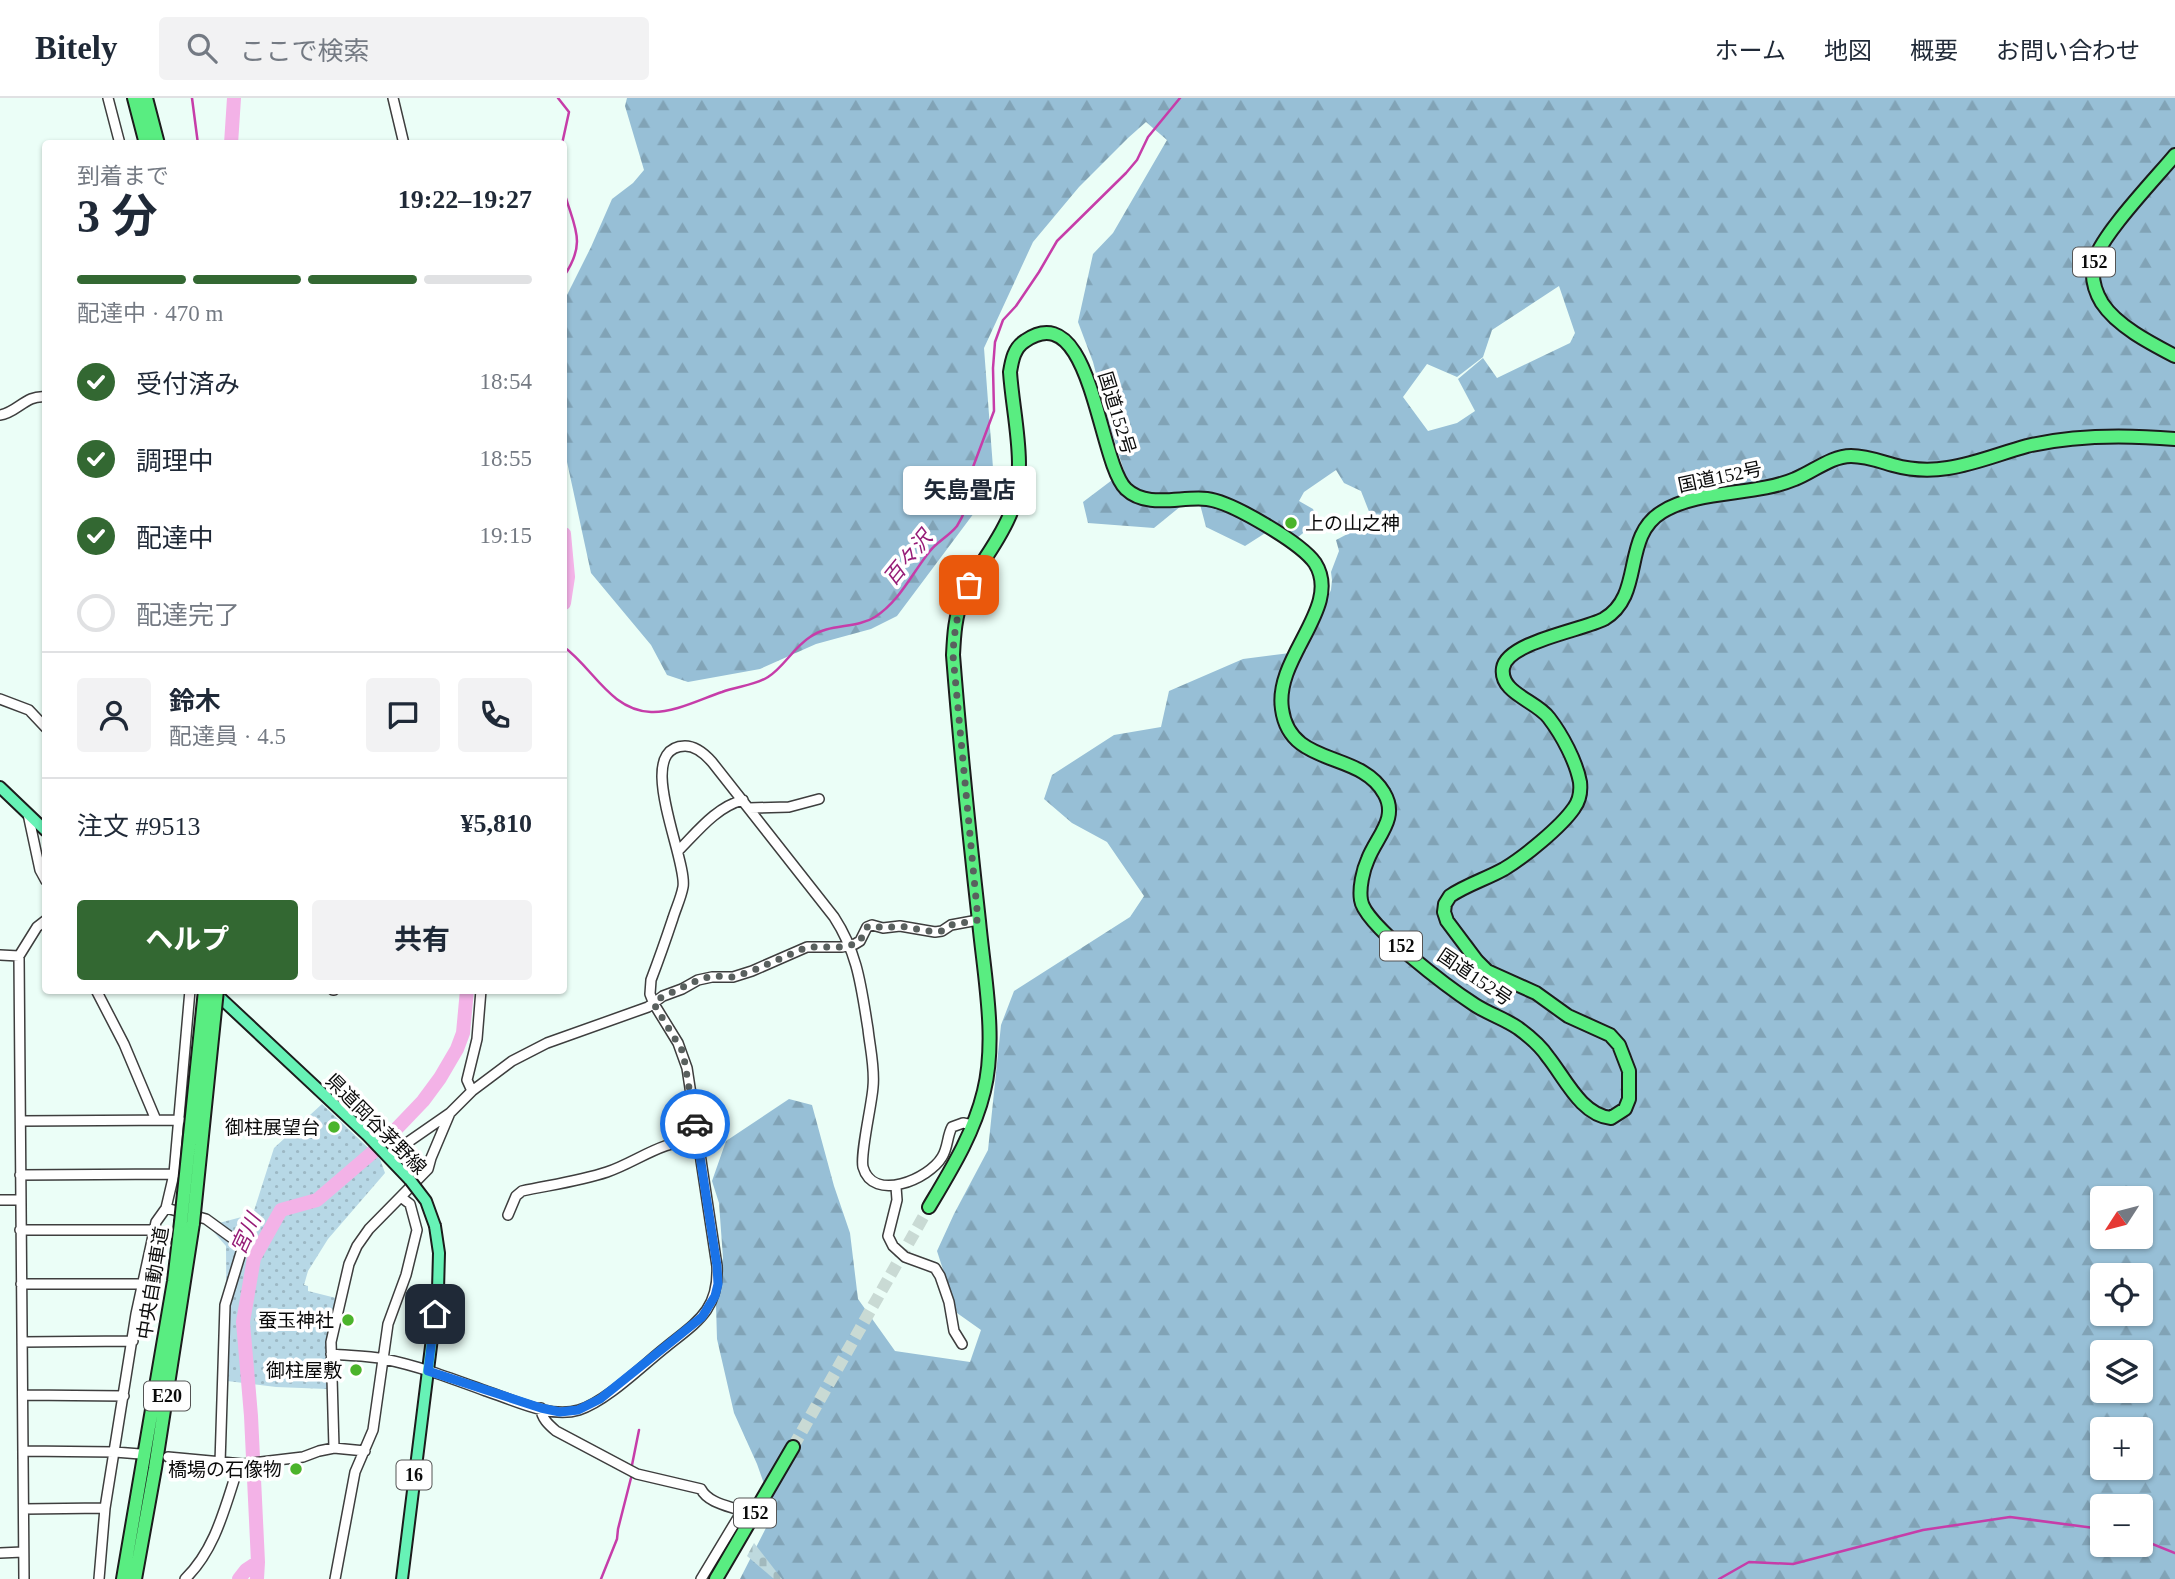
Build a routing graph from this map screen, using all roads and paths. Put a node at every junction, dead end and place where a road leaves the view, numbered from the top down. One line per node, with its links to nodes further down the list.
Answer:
1 (107, 98): 5 (street)
2 (134, 98): 6 (highway)
3 (146, 98): 7 (highway)
4 (393, 98): 8 (street)
5 (119, 140)
6 (145, 140)
7 (157, 140)
8 (403, 140)
9 (2175, 155): 10 (highway, 152)
10 (2175, 356)
11 (42, 396): 12 (street)
12 (0, 415)
13 (2175, 439): 23 (highway, 国道152号 / 152)
14 (0, 699): 15 (street)
15 (42, 724)
16 (0, 787): 19 (main road)
17 (819, 799): 18 (street)
18 (746, 804): 21 (street); 21 (street); 25 (street)
19 (28, 814): 20 (main road); 22 (street)
20 (42, 827)
21 (678, 851): 34 (street)
22 (42, 874)
23 (978, 920): 25 (street); 40 (highway, 国道152号 / 152)
24 (42, 924): 27 (street)
25 (850, 945): 34 (street); 45 (street)
26 (0, 955): 27 (street)
27 (19, 956): 39 (street)
28 (98, 994): 37 (street)
29 (190, 994): 38 (street)
30 (205, 994): 52 (highway, 中央自動車道 / E20, bridge)
31 (214, 994): 52 (highway, 中央自動車道 / E20, bridge)
32 (218, 994): 42 (main road, 県道岡谷茅野線 / 16)
33 (481, 994): 35 (street)
34 (654, 1004): 35 (street); 41 (street)
35 (472, 1091): 36 (street)
36 (450, 1113): 42 (street); 46 (street)
37 (156, 1120): 38 (street); 39 (street)
38 (180, 1120): 43 (street)
39 (21, 1121): 44 (street)
40 (973, 1125): 45 (street); 49 (highway, 国道152号 / 152)
41 (697, 1141): 51 (street); 65 (street)
42 (388, 1156): 62 (main road, 県道岡谷茅野線 / 16, bridge)
43 (174, 1174): 44 (street); 50 (street)
44 (20, 1175): 48 (street)
45 (896, 1187): 59 (street)
46 (402, 1198): 60 (street); 61 (street)
47 (0, 1200): 48 (street)
48 (19, 1200): 53 (street)
49 (929, 1207)
50 (166, 1208): 54 (street); 73 (street)
51 (508, 1215)
52 (187, 1222): 79 (highway, 中央自動車道 / E20)
53 (20, 1230): 54 (street); 55 (street)
54 (154, 1230): 56 (street)
55 (20, 1284): 56 (street); 58 (street)
56 (142, 1284): 57 (street)
57 (133, 1341): 58 (street); 64 (street)
58 (22, 1342): 63 (street)
59 (962, 1344)
60 (331, 1354): 61 (street); 67 (street)
61 (383, 1358): 62 (street); 69 (street)
62 (428, 1371): 65 (street); 84 (main road, 県道岡谷茅野線 / 16)
63 (24, 1395): 64 (street); 68 (street)
64 (124, 1396): 70 (street)
65 (541, 1408): 85 (street)
66 (793, 1447): 86 (highway, 152)
67 (334, 1448): 69 (street); 74 (street)
68 (23, 1451): 70 (street); 75 (street)
69 (365, 1451): 83 (street)
70 (115, 1452): 71 (street); 76 (street)
71 (140, 1454)
72 (167, 1457): 73 (street)
73 (220, 1463): 74 (street)
74 (239, 1464): 82 (street)
75 (24, 1508): 76 (street); 77 (street)
76 (106, 1508): 81 (street)
77 (23, 1552): 78 (street); 80 (street)
78 (0, 1553)
79 (131, 1573)
80 (24, 1579)
81 (99, 1579)
82 (185, 1579)
83 (335, 1579)
84 (402, 1579)
85 (701, 1579)
86 (716, 1579)

